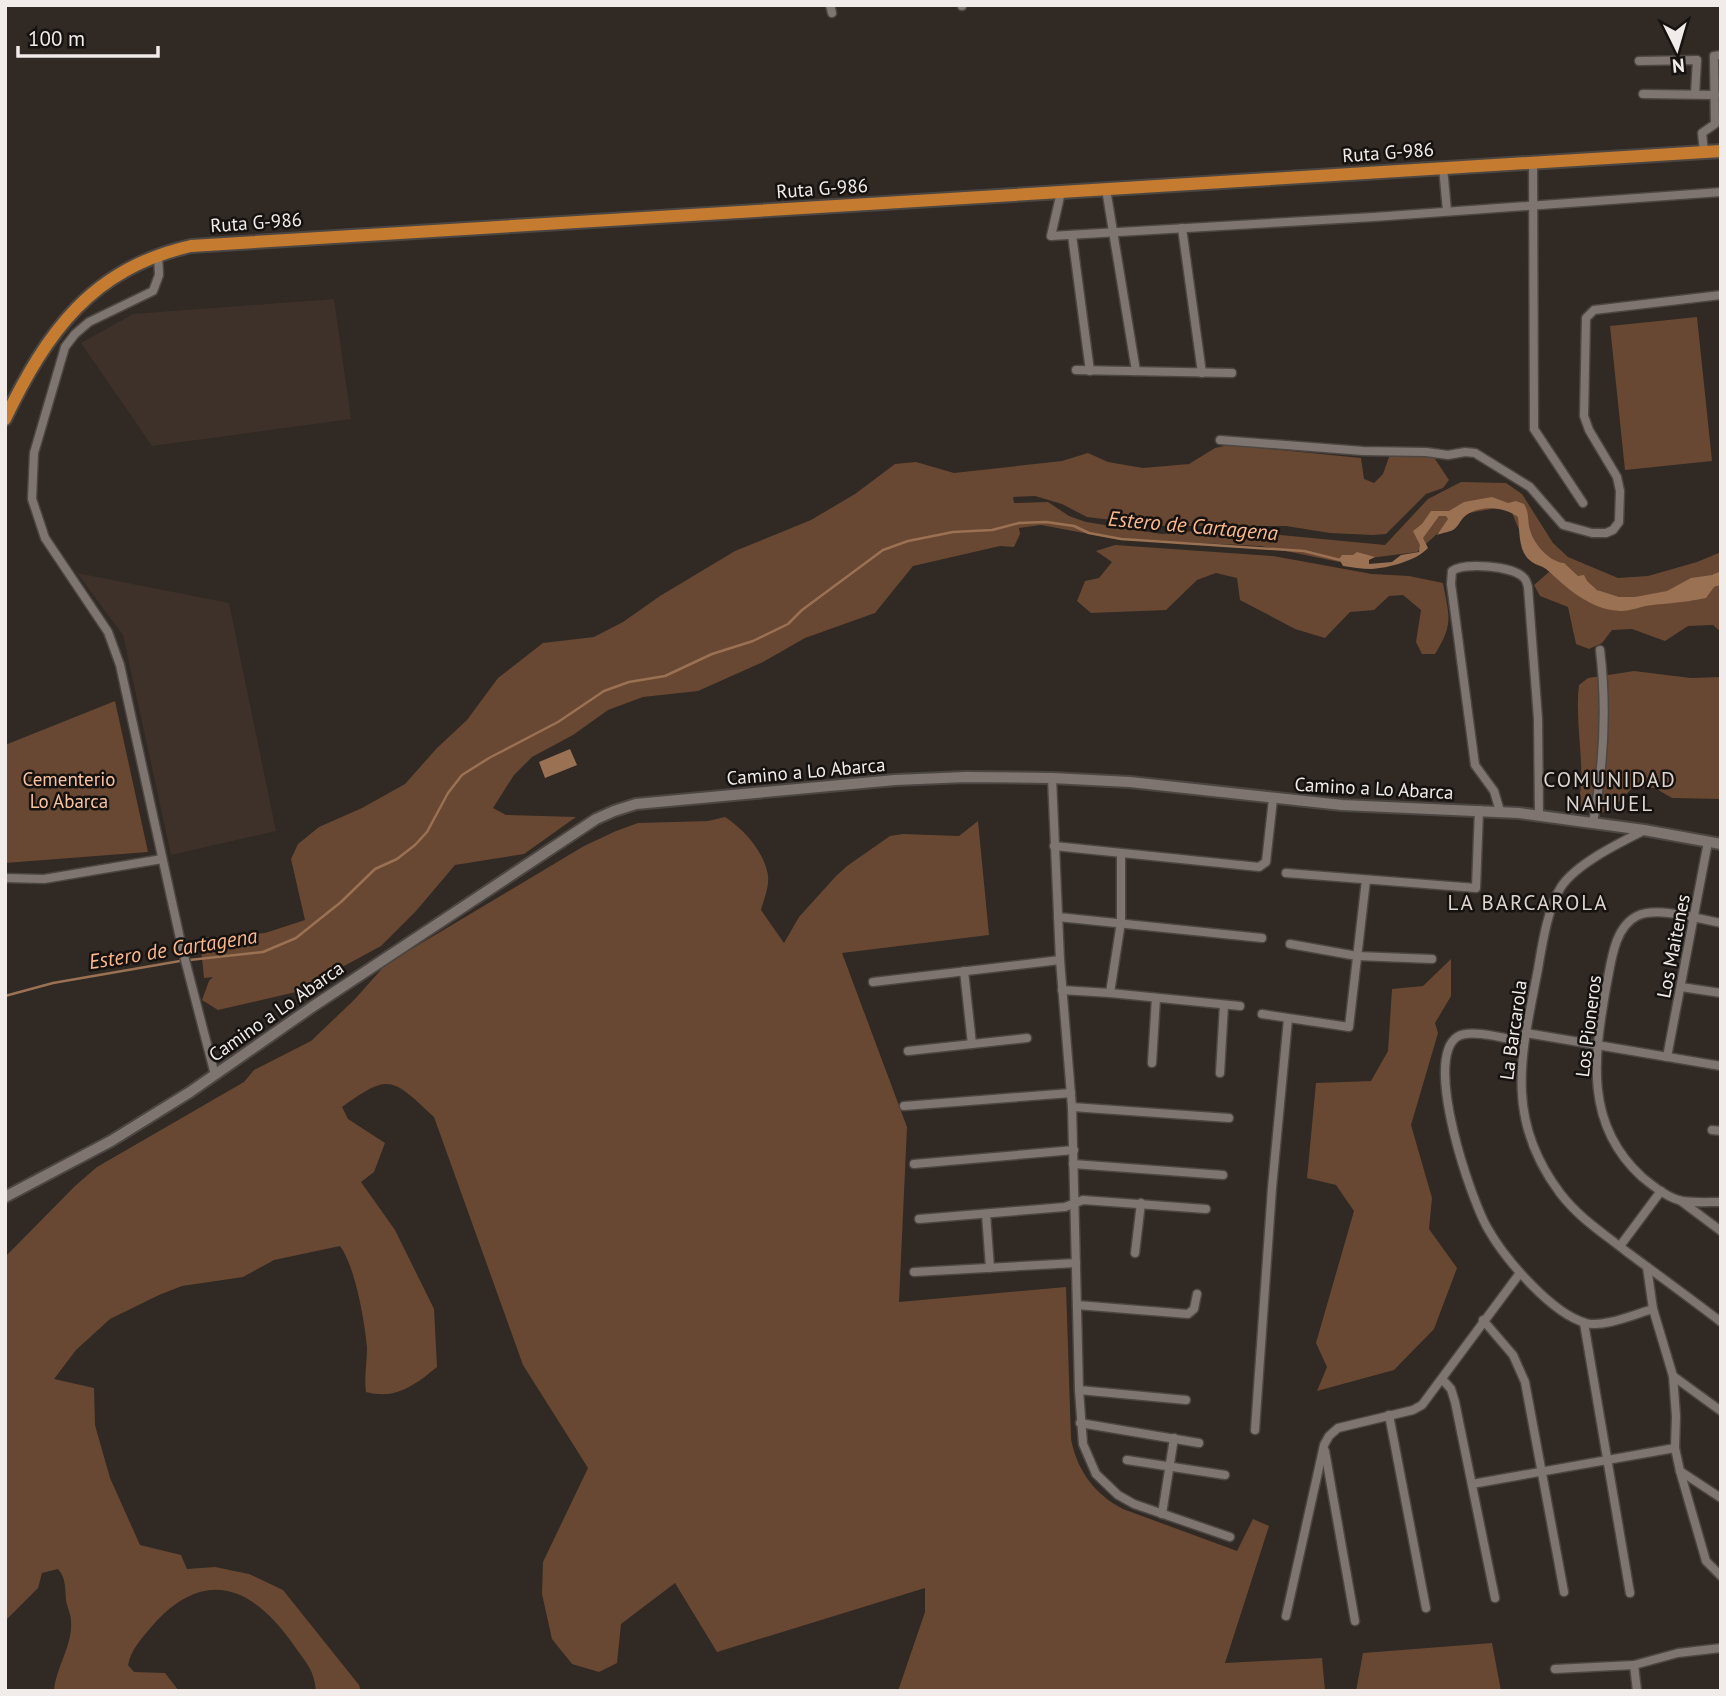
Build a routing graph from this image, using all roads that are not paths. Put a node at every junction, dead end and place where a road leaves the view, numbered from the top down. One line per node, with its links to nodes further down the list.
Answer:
1 (1721, 55): 5 (street)
2 (1639, 61): 4 (street)
3 (1643, 94): 4 (street)
4 (1695, 94): 5 (street)
5 (1715, 95): 6 (street)
6 (1718, 124): 8 (street)
7 (1721, 151): 8 (main road, Ruta G-986)
8 (1704, 152): 9 (main road, Ruta G-986)
9 (1533, 162): 10 (main road, Ruta G-986); 14 (street)
10 (1443, 167): 11 (main road, Ruta G-986); 15 (street)
11 (1105, 189): 12 (main road, Ruta G-986); 17 (street)
12 (1061, 192): 18 (street); 19 (main road, Ruta G-986)
13 (1721, 192): 14 (street)
14 (1533, 205): 15 (street); 28 (street)
15 (1447, 211): 16 (street)
16 (1182, 228): 17 (street); 24 (street)
17 (1113, 232): 18 (street); 23 (street)
18 (1072, 235): 22 (street)
19 (158, 255): 26 (main road, Ruta G-986); 41 (street)
20 (1721, 295): 27 (street)
21 (1076, 370): 22 (street)
22 (1090, 371): 23 (street)
23 (1136, 371): 24 (street)
24 (1202, 373): 25 (street)
25 (1232, 373)
26 (5, 419)
27 (1220, 440)
28 (1583, 503)
29 (1600, 650): 35 (street)
30 (1052, 778): 31 (main road, Camino a Lo Abarca); 39 (street); 74 (main road, Camino a Lo Abarca)
31 (1273, 799): 32 (main road, Camino a Lo Abarca); 40 (street)
32 (1479, 810): 33 (main road, Camino a Lo Abarca); 44 (street)
33 (1500, 811): 34 (main road, Camino a Lo Abarca); 34 (street)
34 (1539, 815): 35 (main road, Camino a Lo Abarca)
35 (1593, 823): 36 (main road, Camino a Lo Abarca)
36 (1644, 830): 37 (main road, Camino a Lo Abarca); 66 (street, La Barcarola)
37 (1708, 842): 38 (main road, Camino a Lo Abarca); 46 (street, Los Maitenes)
38 (1721, 844)
39 (1054, 846): 40 (street); 45 (street)
40 (1121, 854): 47 (street)
41 (162, 859): 43 (street); 74 (street)
42 (1286, 873): 44 (street)
43 (5, 878)
44 (1366, 880): 51 (street)
45 (1058, 916): 47 (street); 52 (street)
46 (1695, 918): 48 (street, Los Pioneros); 56 (street, Los Maitenes); 68 (street, Los Pioneros)
47 (1121, 922): 49 (street); 58 (street)
48 (1721, 923)
49 (1262, 938)
50 (1290, 944): 51 (street)
51 (1357, 956): 53 (street); 64 (street)
52 (1059, 960): 54 (street); 57 (street)
53 (1432, 960)
54 (964, 971): 55 (street); 67 (street)
55 (873, 982)
56 (1681, 986): 59 (street); 70 (street, Los Maitenes)
57 (1062, 990): 58 (street); 75 (street)
58 (1110, 993): 60 (street)
59 (1721, 993)
60 (1156, 998): 61 (street); 71 (street)
61 (1224, 1005): 62 (street); 73 (street)
62 (1240, 1006)
63 (1262, 1014): 64 (street)
64 (1288, 1019): 113 (street)
65 (1027, 1038): 67 (street)
66 (1525, 1038): 68 (street); 93 (street, La Barcarola); 99 (street)
67 (972, 1044): 69 (street)
68 (1597, 1046): 70 (street); 83 (street, Los Pioneros)
69 (908, 1051)
70 (1667, 1057): 72 (street)
71 (1152, 1063)
72 (1721, 1066)
73 (1220, 1073)
74 (215, 1075): 84 (main road, Camino a Lo Abarca)
75 (1070, 1093): 76 (street); 77 (street)
76 (904, 1106)
77 (1072, 1107): 78 (street); 79 (street)
78 (1229, 1118)
79 (1074, 1150): 80 (street); 81 (street)
80 (915, 1164)
81 (1073, 1164): 82 (street); 88 (street)
82 (1223, 1175)
83 (1661, 1191): 85 (street, Los Pioneros); 93 (street)
84 (5, 1197)
85 (1681, 1201): 86 (street, Los Pioneros); 92 (street)
86 (1721, 1202)
87 (1141, 1203): 88 (street); 89 (street); 94 (street)
88 (1074, 1204): 90 (street); 95 (street)
89 (1206, 1209)
90 (986, 1213): 91 (street); 97 (street)
91 (919, 1219)
92 (1721, 1231)
93 (1620, 1246): 96 (street, La Barcarola)
94 (1135, 1253)
95 (1076, 1263): 97 (street); 101 (street)
96 (1647, 1267): 102 (street); 104 (street, La Barcarola)
97 (990, 1268): 98 (street)
98 (914, 1272)
99 (1520, 1273): 103 (street); 105 (street)
100 (1196, 1294): 101 (street)
101 (1077, 1305): 108 (street)
102 (1653, 1310): 105 (street); 106 (street)
103 (1483, 1320): 107 (street); 121 (street)
104 (1721, 1322)
105 (1584, 1323): 119 (street)
106 (1673, 1376): 110 (street); 117 (street)
107 (1443, 1380): 111 (street); 124 (street)
108 (1079, 1390): 109 (street); 112 (street)
109 (1186, 1400)
110 (1721, 1411)
111 (1389, 1415): 116 (street); 132 (street)
112 (1080, 1423): 114 (street); 126 (street)
113 (1255, 1430)
114 (1174, 1438): 115 (street); 120 (street)
115 (1199, 1443)
116 (1324, 1445): 133 (street); 134 (street)
117 (1675, 1448): 119 (street); 122 (street)
118 (1127, 1460): 120 (street)
119 (1607, 1460): 121 (street); 130 (street)
120 (1170, 1467): 123 (street); 126 (street)
121 (1542, 1471): 124 (street); 129 (street)
122 (1680, 1471): 125 (street); 128 (street)
123 (1226, 1475)
124 (1472, 1484): 131 (street)
125 (1721, 1498)
126 (1162, 1514): 127 (street)
127 (1230, 1537)
128 (1721, 1576)
129 (1564, 1592)
130 (1630, 1593)
131 (1495, 1598)
132 (1426, 1608)
133 (1286, 1616)
134 (1355, 1620)
135 (1721, 1648): 136 (street)
136 (1634, 1665): 137 (street); 138 (street)
137 (1555, 1669)
138 (1637, 1691)

